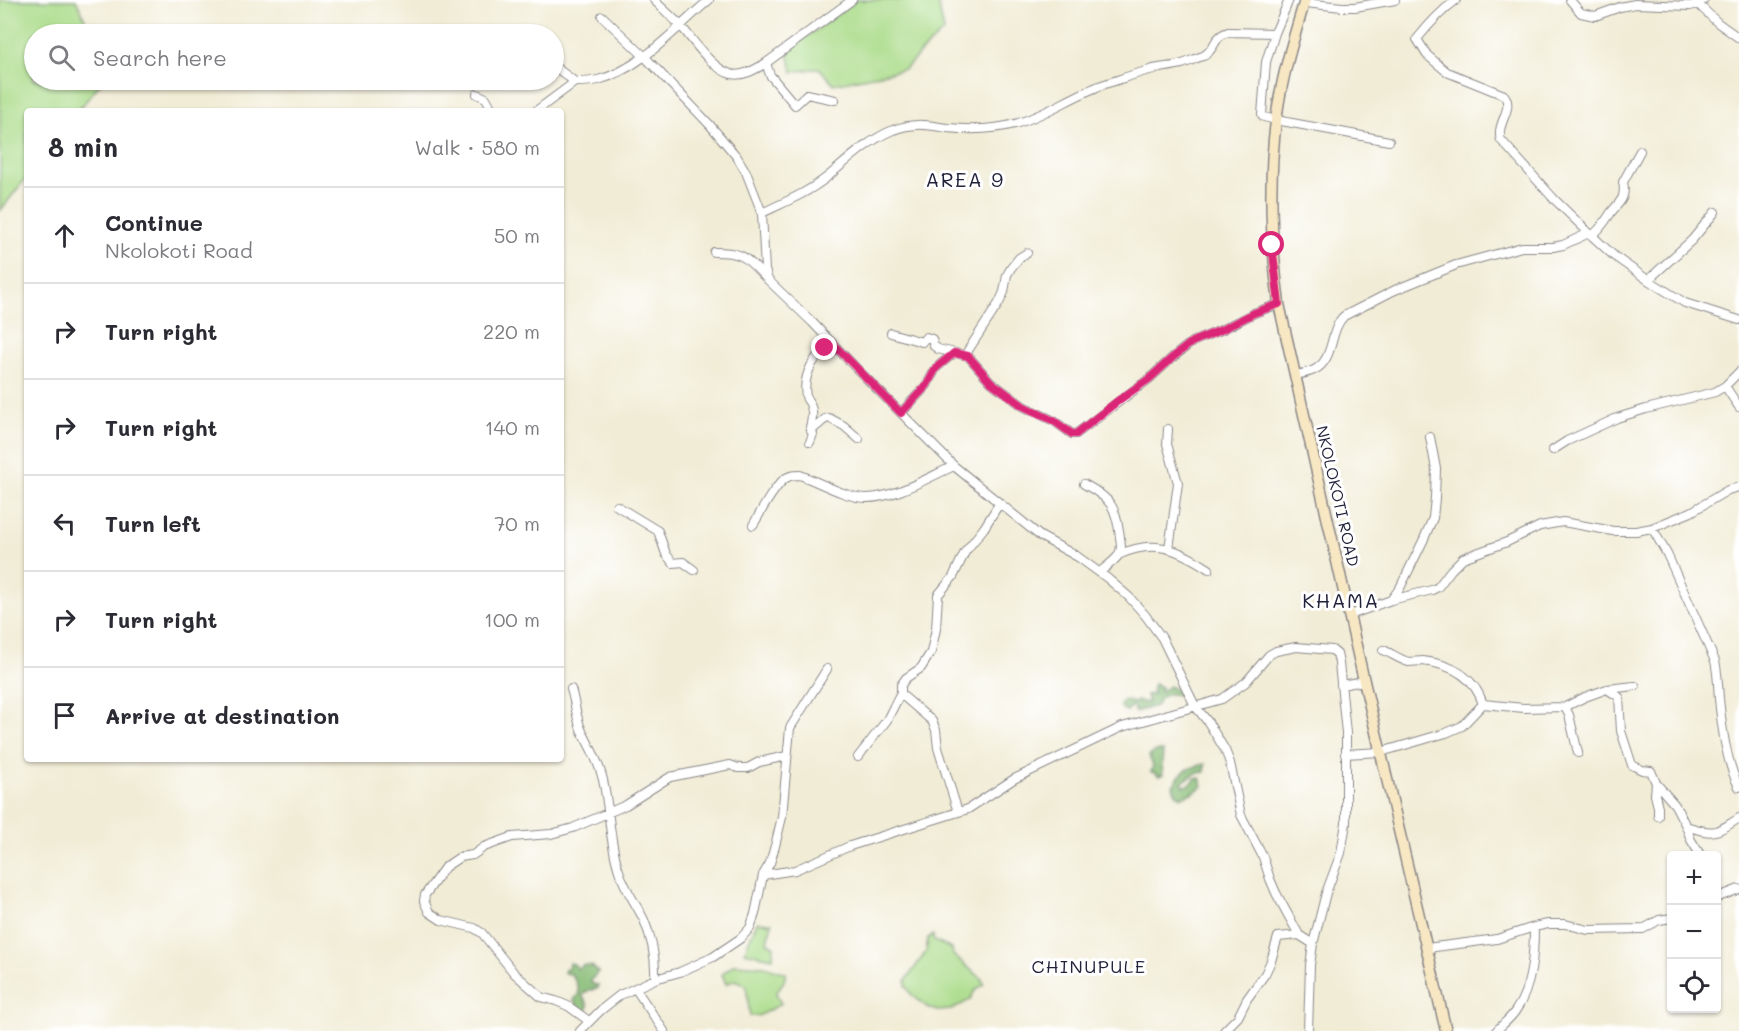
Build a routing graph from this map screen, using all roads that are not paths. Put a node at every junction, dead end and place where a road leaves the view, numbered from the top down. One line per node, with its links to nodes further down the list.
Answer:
1 (654, 0): 11 (street)
2 (709, 0): 11 (street)
3 (852, 0): 15 (street)
4 (1289, 0): 12 (street)
5 (1395, 0): 8 (street)
6 (1456, 0): 27 (street)
7 (1569, 0): 9 (street)
8 (1305, 1): 22 (main road, NKOLOKOTI ROAD)
9 (1701, 2): 13 (street)
10 (602, 16): 14 (street)
11 (679, 25): 14 (street); 15 (street)
12 (1275, 33): 22 (street); 26 (street)
13 (1739, 38)
14 (645, 57): 17 (street); 26 (street)
15 (766, 63): 19 (street)
16 (564, 74): 17 (street)
17 (575, 82): 21 (street)
18 (477, 94): 20 (street)
19 (835, 100)
20 (491, 108)
21 (540, 108)
22 (1276, 120): 23 (street); 32 (main road, NKOLOKOTI ROAD)
23 (1389, 141)
24 (1640, 151): 27 (street)
25 (1715, 212): 31 (street)
26 (762, 213): 30 (street)
27 (1590, 234): 31 (street); 39 (street)
28 (714, 252): 30 (street)
29 (1027, 253): 37 (street)
30 (768, 280): 35 (street)
31 (1648, 280): 33 (street)
32 (1279, 304): 37 (street); 39 (main road, NKOLOKOTI ROAD)
33 (1739, 320)
34 (891, 333): 36 (street)
35 (831, 342): 42 (street); 44 (street)
36 (954, 353): 37 (street); 42 (street)
37 (968, 356)
38 (1739, 372): 40 (street)
39 (1295, 375): 62 (main road, NKOLOKOTI ROAD)
40 (1725, 387): 41 (street); 48 (street)
41 (1739, 407)
42 (901, 413): 49 (street)
43 (1168, 429): 56 (street)
44 (811, 431): 46 (street); 47 (street)
45 (1430, 437): 61 (street)
46 (859, 439)
47 (810, 442)
48 (1553, 450)
49 (954, 466): 52 (street); 54 (street)
50 (1084, 484): 57 (street)
51 (1739, 488): 55 (street)
52 (999, 504): 60 (street); 70 (street)
53 (617, 506): 59 (street)
54 (753, 525)
55 (1652, 528): 61 (street); 80 (street)
56 (1169, 549): 57 (street); 58 (street)
57 (1118, 555): 60 (street)
58 (1209, 569)
59 (694, 570)
60 (1100, 572): 72 (street)
61 (1391, 600): 62 (street)
62 (1350, 615): 65 (main road, NKOLOKOTI ROAD)
63 (1383, 650): 71 (street)
64 (827, 669): 77 (street)
65 (1364, 681): 66 (street); 74 (main road, NKOLOKOTI ROAD)
66 (1341, 685): 72 (street); 76 (street)
67 (1635, 686): 69 (street)
68 (571, 689): 81 (street)
69 (1607, 689): 73 (street); 79 (street)
70 (901, 692): 78 (street); 82 (street)
71 (1483, 704): 73 (street); 74 (street)
72 (1195, 706): 82 (street); 92 (street)
73 (1565, 707): 75 (street)
74 (1381, 752): 76 (street); 94 (main road, NKOLOKOTI ROAD)
75 (1578, 753)
76 (1345, 754): 93 (street)
77 (787, 756): 81 (street); 87 (street)
78 (858, 757)
79 (1656, 783): 83 (street); 85 (street)
80 (1739, 787)
81 (609, 812): 95 (street); 97 (street)
82 (958, 812): 87 (street)
83 (1658, 816)
84 (1739, 818): 85 (street)
85 (1686, 826): 86 (street)
86 (1698, 851)
87 (763, 875): 95 (street)
88 (1739, 889): 89 (street)
89 (1721, 896)
90 (1667, 919): 91 (street)
91 (1534, 927): 94 (street); 103 (street)
92 (1299, 935): 93 (street); 100 (street)
93 (1313, 944): 101 (street)
94 (1426, 948): 102 (main road, NKOLOKOTI ROAD)
95 (655, 979): 96 (street)
96 (634, 988): 97 (street); 99 (street)
97 (589, 1021): 98 (street)
98 (580, 1031)
99 (664, 1031)
100 (1224, 1031)
101 (1308, 1031)
102 (1446, 1031)
103 (1496, 1031)

